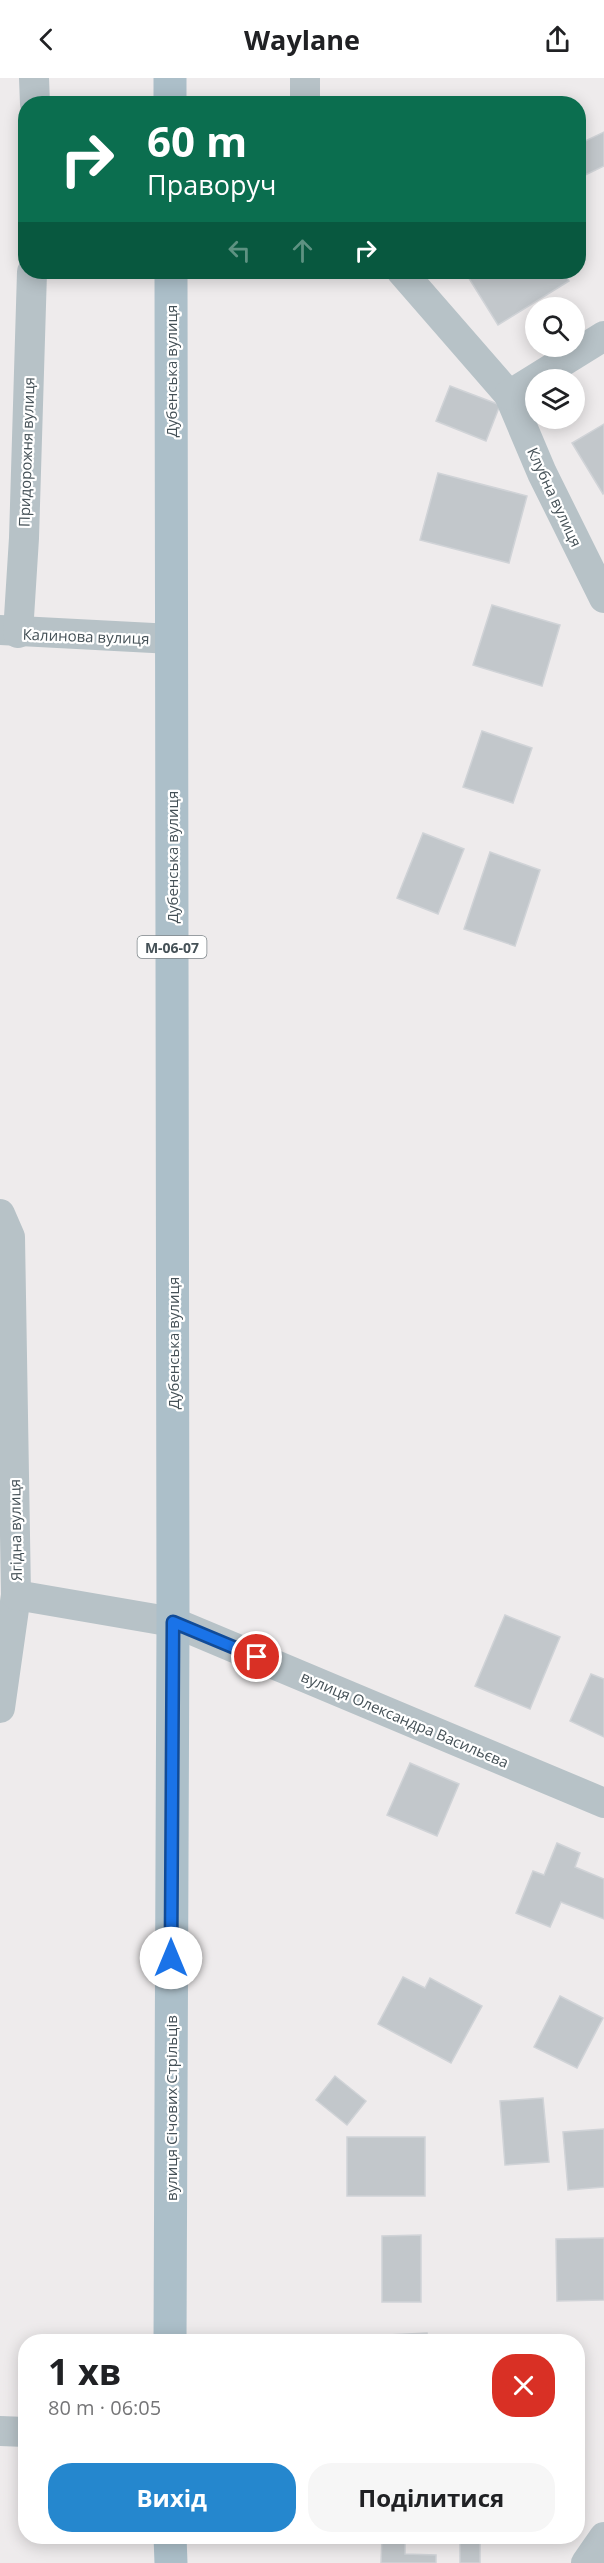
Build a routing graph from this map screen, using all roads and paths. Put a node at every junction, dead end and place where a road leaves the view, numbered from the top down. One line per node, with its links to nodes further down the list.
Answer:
1 (34, 78): 4 (street)
2 (170, 78): 5 (main road)
3 (305, 78): 6 (street)
4 (35, 96)
5 (170, 96)
6 (305, 96)
7 (32, 279): 13 (street, Придорожня вулиця)
8 (171, 279): 14 (main road, Дубенська вулиця / М-06-07)
9 (408, 279): 11 (street, Клубна вулиця)
10 (604, 336): 11 (street)
11 (509, 395): 12 (street, Клубна вулиця)
12 (604, 598)
13 (9, 632): 14 (street, Калинова вулиця)
14 (172, 639): 17 (main road, Дубенська вулиця / М-06-07)
15 (0, 1214): 16 (street, Ягідна вулиця)
16 (16, 1595): 17 (street, вулиця Олександра Васильєва); 18 (street, Ягідна вулиця)
17 (173, 1622): 19 (street, вулиця Олександра Васильєва); 20 (main road, вулиця Січових Стрільців / М-06-07)
18 (0, 1708)
19 (604, 1803)
20 (170, 2334)
21 (0, 2431): 22 (street)
22 (18, 2432)
23 (604, 2537): 26 (street)
24 (170, 2544): 25 (main road)
25 (171, 2563)
26 (586, 2563)

